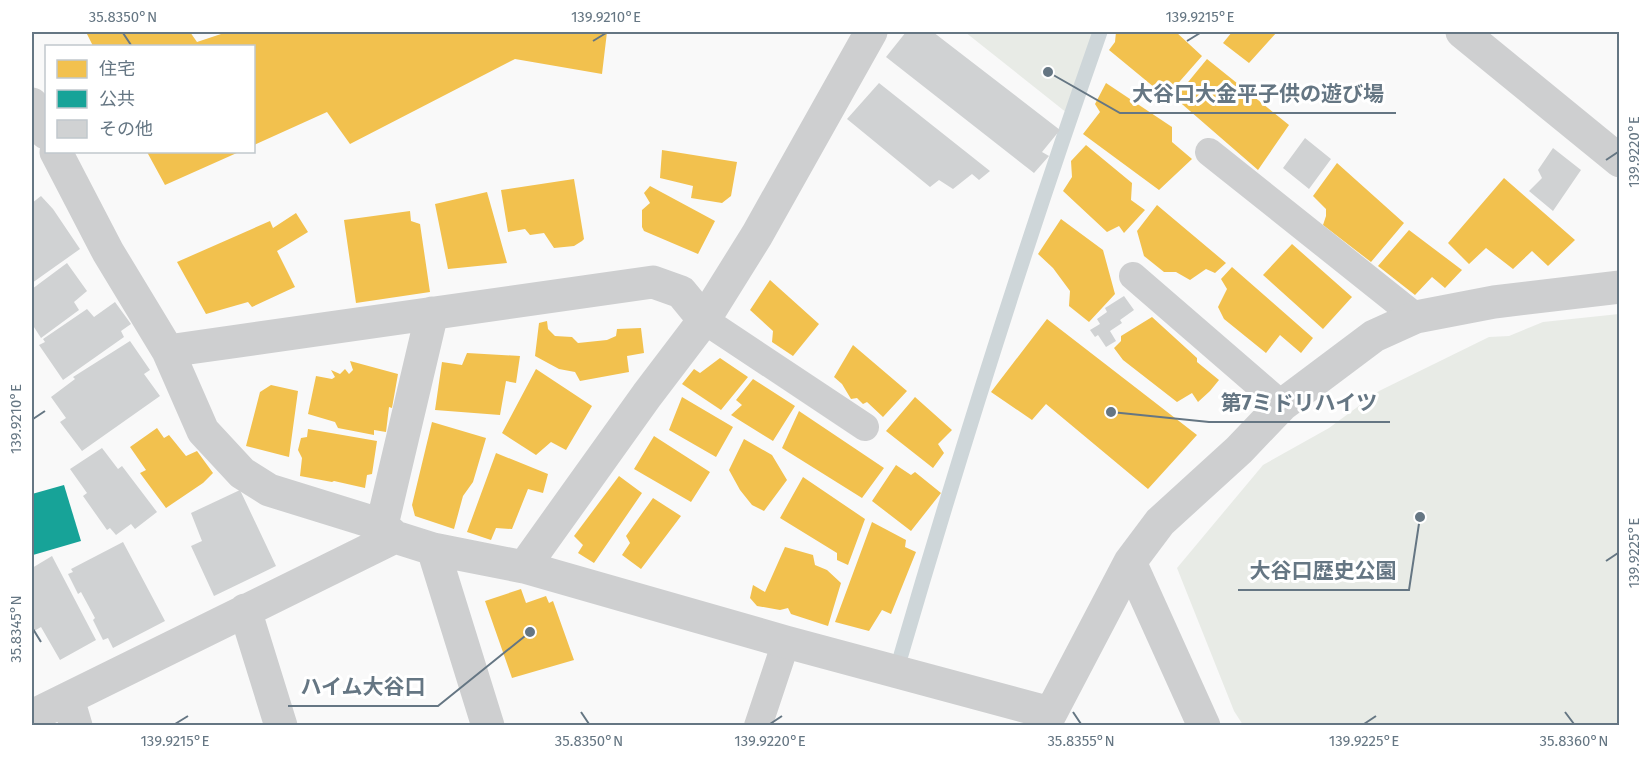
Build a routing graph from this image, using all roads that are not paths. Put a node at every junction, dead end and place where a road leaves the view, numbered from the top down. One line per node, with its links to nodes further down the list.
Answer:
1 (871, 32): 12 (street)
2 (1462, 32): 7 (street)
3 (32, 104): 4 (street)
4 (45, 131)
5 (1209, 152): 11 (lane)
6 (57, 153): 13 (street)
7 (1620, 161)
8 (1133, 276): 14 (lane)
9 (1620, 287): 11 (street)
10 (432, 314): 12 (street); 13 (street); 16 (street)
11 (1416, 317): 14 (street)
12 (704, 320): 15 (lane); 19 (street)
13 (168, 351): 16 (street)
14 (1282, 405): 18 (street)
15 (865, 426)
16 (389, 531): 17 (street); 20 (street)
17 (433, 549): 19 (street); 26 (street)
18 (1130, 562): 24 (street); 28 (street)
19 (524, 567): 21 (street)
20 (245, 610): 22 (street); 25 (street)
21 (786, 642): 24 (street); 27 (lane)
22 (72, 712): 23 (street)
23 (32, 716)
24 (1047, 719)
25 (281, 726)
26 (488, 726)
27 (758, 726)
28 (1204, 726)

